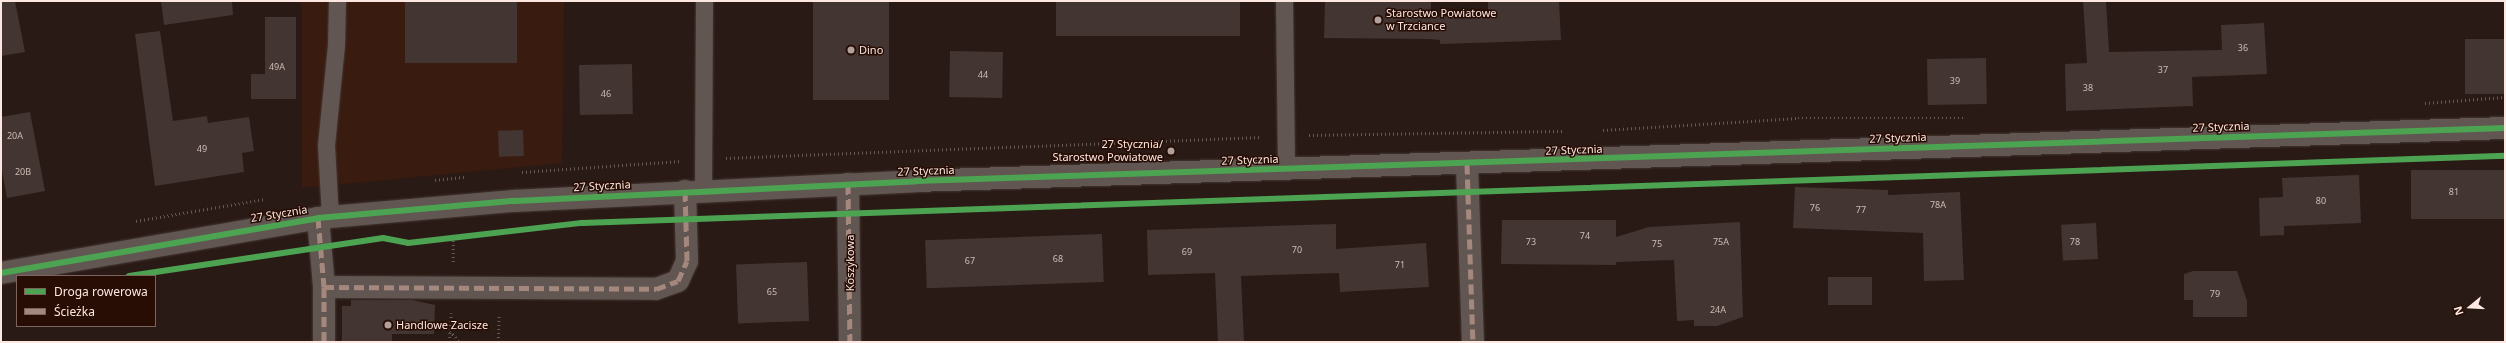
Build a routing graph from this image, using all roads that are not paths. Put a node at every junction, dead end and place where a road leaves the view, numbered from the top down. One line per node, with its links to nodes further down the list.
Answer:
1 (337, 1): 9 (lane)
2 (704, 1): 8 (lane)
3 (1284, 1): 6 (lane)
4 (2505, 128): 5 (main road, 27 Stycznia)
5 (1467, 164): 6 (main road, 27 Stycznia); 14 (main road)
6 (1286, 169): 7 (main road, 27 Stycznia)
7 (848, 184): 8 (main road, 27 Stycznia); 13 (main road, Koszykowa)
8 (694, 190): 9 (main road, 27 Stycznia); 11 (main road)
9 (324, 218): 10 (main road, 27 Stycznia); 11 (main road)
10 (1, 273)
11 (324, 287): 12 (main road)
12 (324, 342)
13 (850, 342)
14 (1473, 342)

